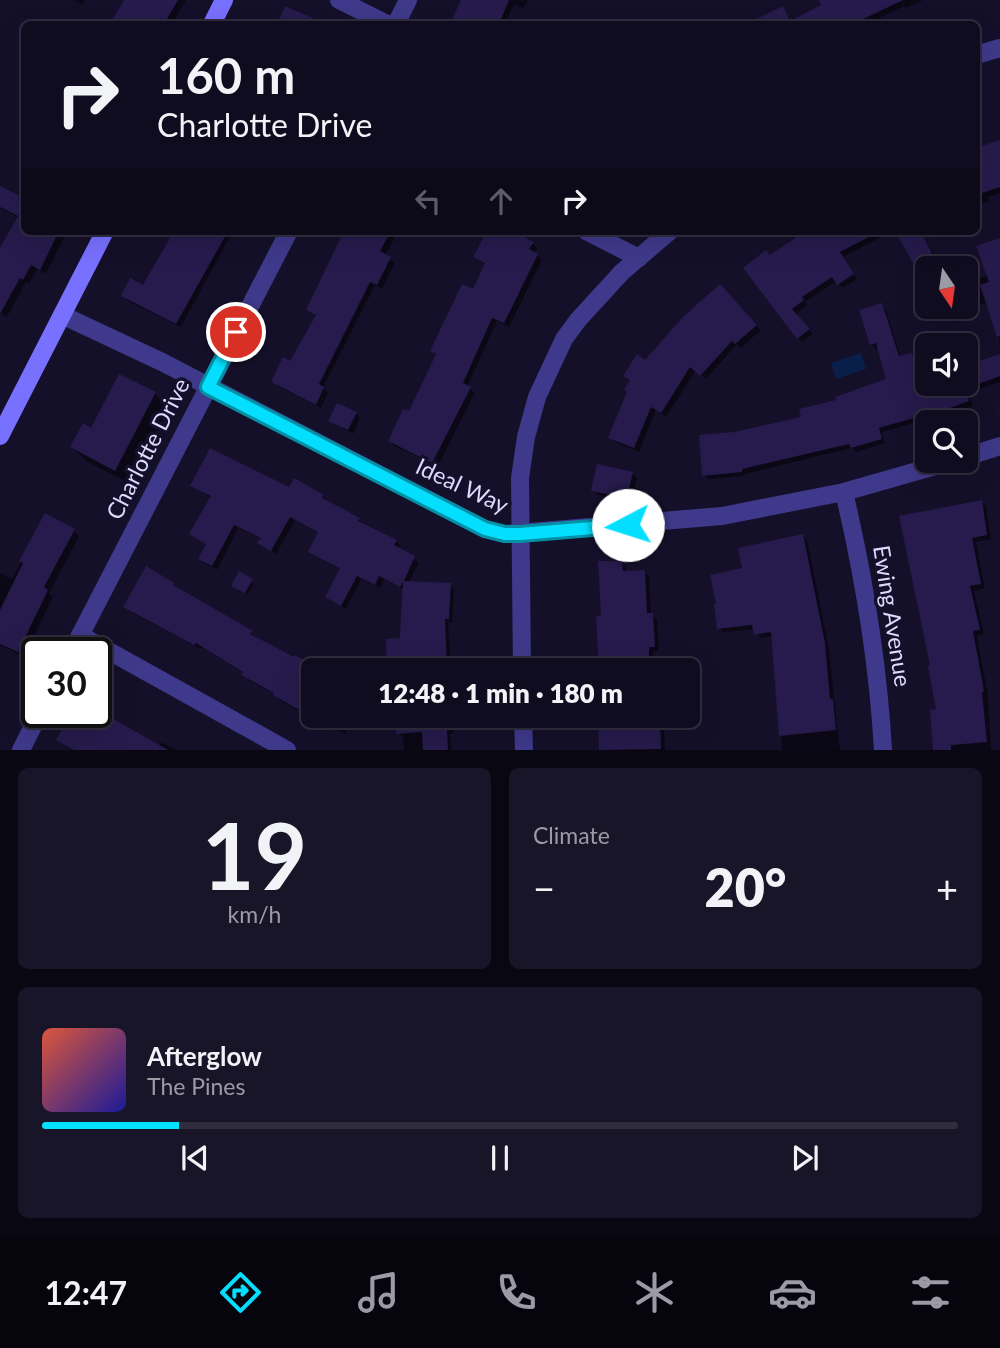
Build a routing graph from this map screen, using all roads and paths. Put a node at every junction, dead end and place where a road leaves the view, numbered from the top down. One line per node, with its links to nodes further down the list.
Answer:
1 (224, 0): 4 (main road)
2 (339, 0): 5 (street)
3 (408, 0): 6 (street)
4 (214, 21)
5 (381, 21)
6 (398, 21)
7 (1000, 48): 8 (street)
8 (980, 54)
9 (103, 235): 14 (main road)
10 (287, 235): 15 (street, Charlotte Drive)
11 (594, 235): 13 (street)
12 (665, 235): 13 (street)
13 (639, 258): 21 (street)
14 (62, 315): 15 (street, Ideal Way); 16 (main road)
15 (208, 387): 21 (street, Ideal Way); 22 (street, Charlotte Drive)
16 (0, 436)
17 (1000, 446): 18 (street)
18 (978, 453)
19 (915, 472): 20 (street, Ideal Way)
20 (844, 492): 21 (street, Ideal Way); 29 (street, Ewing Avenue)
21 (520, 534): 23 (street)
22 (80, 635): 27 (street)
23 (522, 658)
24 (32, 728): 26 (street)
25 (523, 728): 28 (street)
26 (21, 750)
27 (287, 750)
28 (524, 750)
29 (883, 750)

